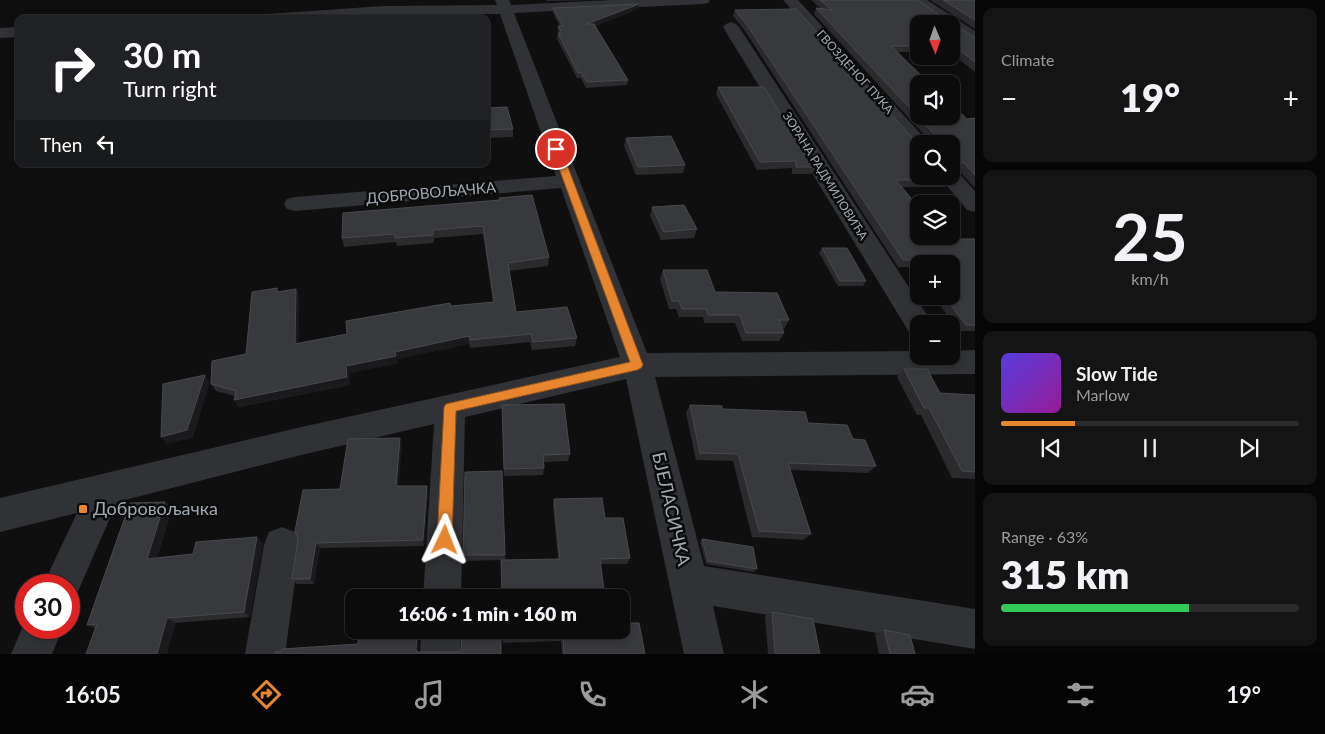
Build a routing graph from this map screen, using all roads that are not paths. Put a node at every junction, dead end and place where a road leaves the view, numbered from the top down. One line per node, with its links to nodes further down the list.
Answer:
1 (703, 0): 4 (street)
2 (790, 0): 10 (street, ГВОЗДЕНОГ ПУКА)
3 (917, 0): 9 (street)
4 (503, 4): 5 (street); 11 (street, БЈЕЛАСИЧКА)
5 (315, 15)
6 (731, 27): 15 (street, ЗОРАНА РАДМИЛОВИЋА)
7 (15, 32): 8 (street)
8 (0, 33)
9 (975, 38)
10 (912, 135)
11 (568, 181): 13 (street, ДОБРОВОЉАЧКА); 19 (street, БЈЕЛАСИЧКА)
12 (957, 185): 14 (street)
13 (295, 204)
14 (975, 205)
15 (913, 315)
16 (910, 360): 19 (street)
17 (960, 361): 18 (street)
18 (975, 362)
19 (637, 365): 20 (street); 25 (street, БЈЕЛАСИЧКА)
20 (450, 407): 21 (street); 26 (street)
21 (106, 489): 22 (street); 24 (street)
22 (0, 515)
23 (282, 545): 31 (street)
24 (67, 574)
25 (689, 583): 27 (street); 33 (street, БЈЕЛАСИЧКА)
26 (442, 589)
27 (975, 629)
28 (38, 639): 30 (street)
29 (441, 639): 32 (street)
30 (31, 654)
31 (265, 654)
32 (440, 654)
33 (704, 654)

